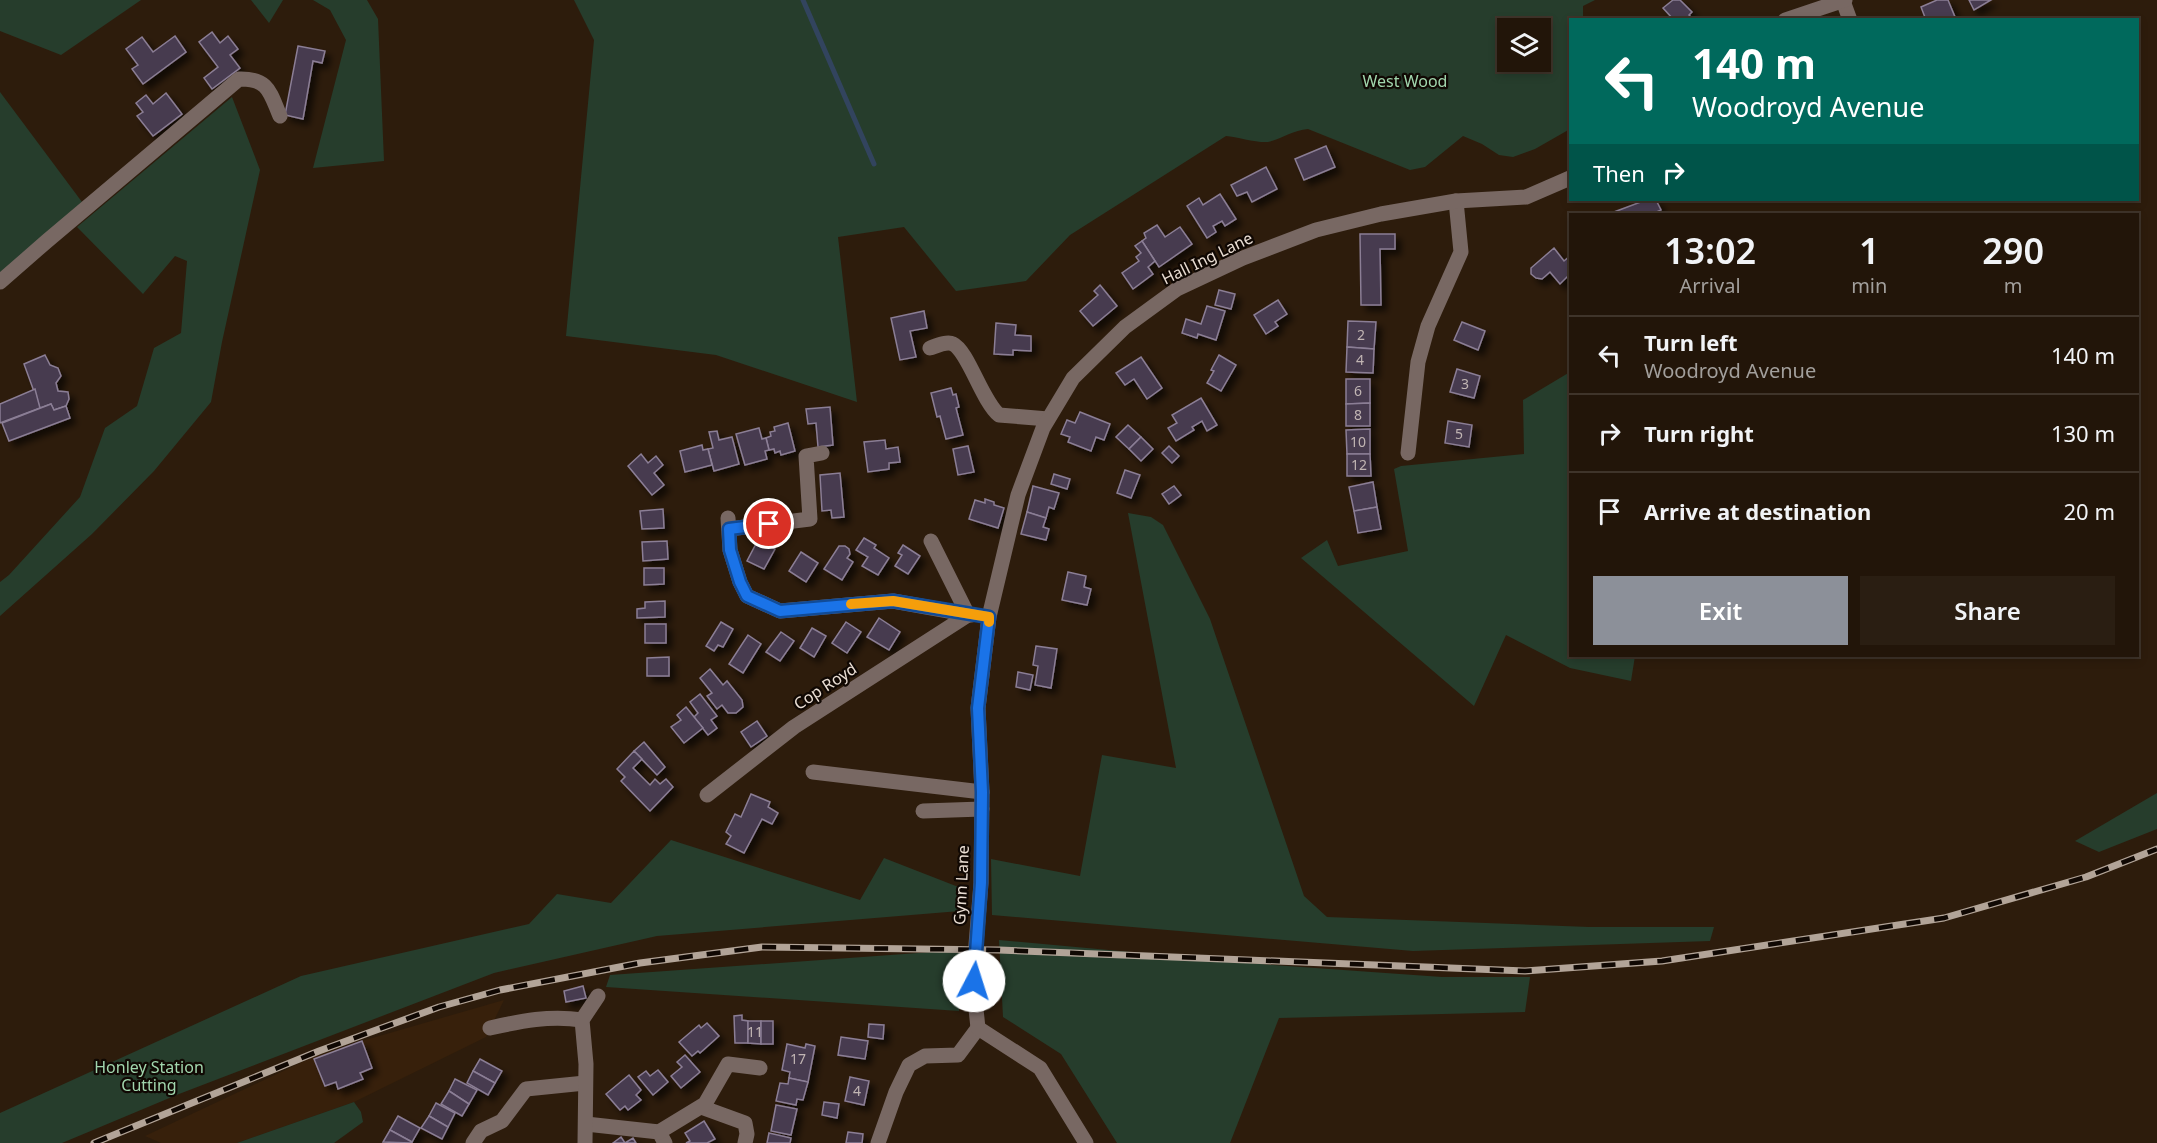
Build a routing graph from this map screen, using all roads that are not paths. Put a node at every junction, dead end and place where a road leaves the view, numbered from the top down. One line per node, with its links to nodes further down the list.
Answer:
1 (1844, 0): 2 (street); 3 (street)
2 (1791, 18)
3 (1849, 18)
4 (280, 116): 7 (street)
5 (1569, 178): 6 (street, Hall Ing Lane)
6 (1456, 201): 9 (street, Hall Ing Lane); 11 (street)
7 (0, 282)
8 (930, 348): 9 (street)
9 (1048, 419): 14 (street, Hall Ing Lane)
10 (822, 453): 13 (street)
11 (1408, 453)
12 (931, 541): 13 (street)
13 (968, 615): 14 (street); 17 (street, Cop Royd)
14 (989, 617): 16 (street, Gynn Lane)
15 (813, 772): 16 (street)
16 (982, 792): 18 (street, Gynn Lane)
17 (707, 795)
18 (982, 809): 19 (street); 23 (street, Gynn Lane)
19 (923, 811)
20 (598, 996): 21 (street)
21 (582, 1020): 22 (street); 25 (street)
22 (490, 1028)
23 (978, 1028): 32 (street); 33 (street)
24 (760, 1068): 26 (street)
25 (585, 1083): 27 (street); 29 (street)
26 (701, 1107): 28 (street); 31 (street)
27 (586, 1124): 28 (street); 30 (street)
28 (662, 1137)
29 (473, 1143)
30 (585, 1143)
31 (745, 1143)
32 (878, 1143)
33 (1086, 1143)

